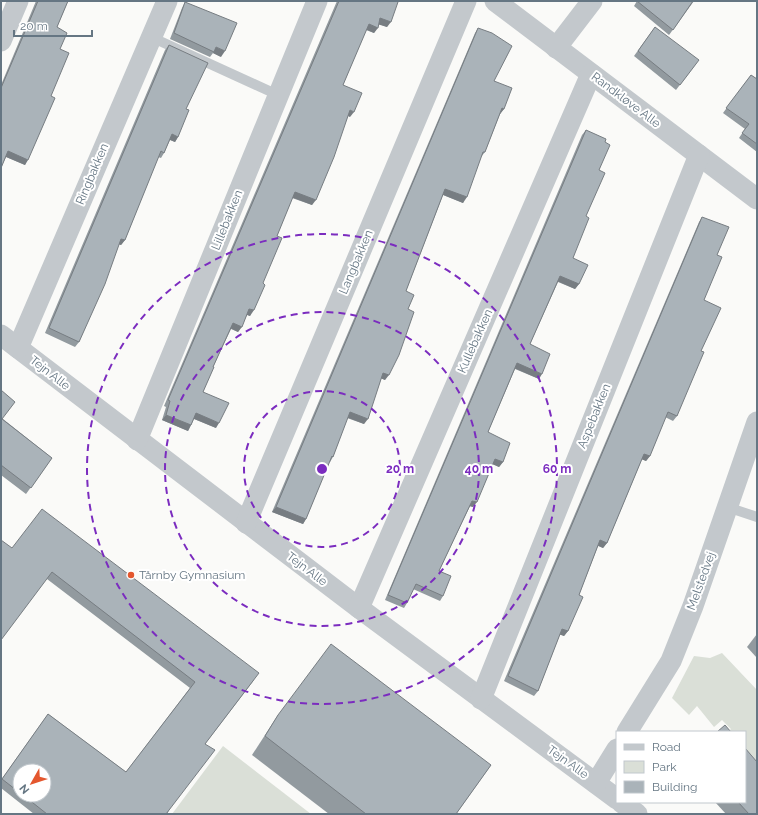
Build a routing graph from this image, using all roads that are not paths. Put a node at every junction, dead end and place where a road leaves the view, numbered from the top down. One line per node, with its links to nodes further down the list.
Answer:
1 (18, 1): 8 (street)
2 (167, 1): 7 (street, Ringbakken)
3 (317, 1): 11 (street, Lillebakken)
4 (466, 1): 20 (street, Langbakken)
5 (495, 1): 9 (street, Randkløve Alle)
6 (592, 1): 9 (street)
7 (151, 37): 11 (lane); 15 (street, Ringbakken)
8 (1, 41)
9 (556, 48): 10 (street, Randkløve Alle)
10 (591, 74): 12 (street, Randkløve Alle); 21 (street, Kullebakken)
11 (278, 95): 17 (street, Lillebakken)
12 (699, 155): 13 (street, Randkløve Alle); 22 (street, Aspebakken)
13 (757, 199)
14 (1, 335): 15 (street, Tejn Alle)
15 (18, 348): 17 (street, Tejn Alle)
16 (757, 422): 18 (street, Melstedvej)
17 (137, 440): 20 (street, Tejn Alle)
18 (727, 507): 19 (lane); 23 (street, Melstedvej)
19 (757, 517)
20 (246, 523): 21 (street, Tejn Alle)
21 (359, 608): 22 (street, Tejn Alle)
22 (481, 699): 25 (street, Tejn Alle)
23 (628, 731)
24 (616, 751): 25 (street)
25 (596, 783): 26 (street, Tejn Alle)
26 (616, 798)
27 (622, 803): 28 (street)
28 (637, 814)

